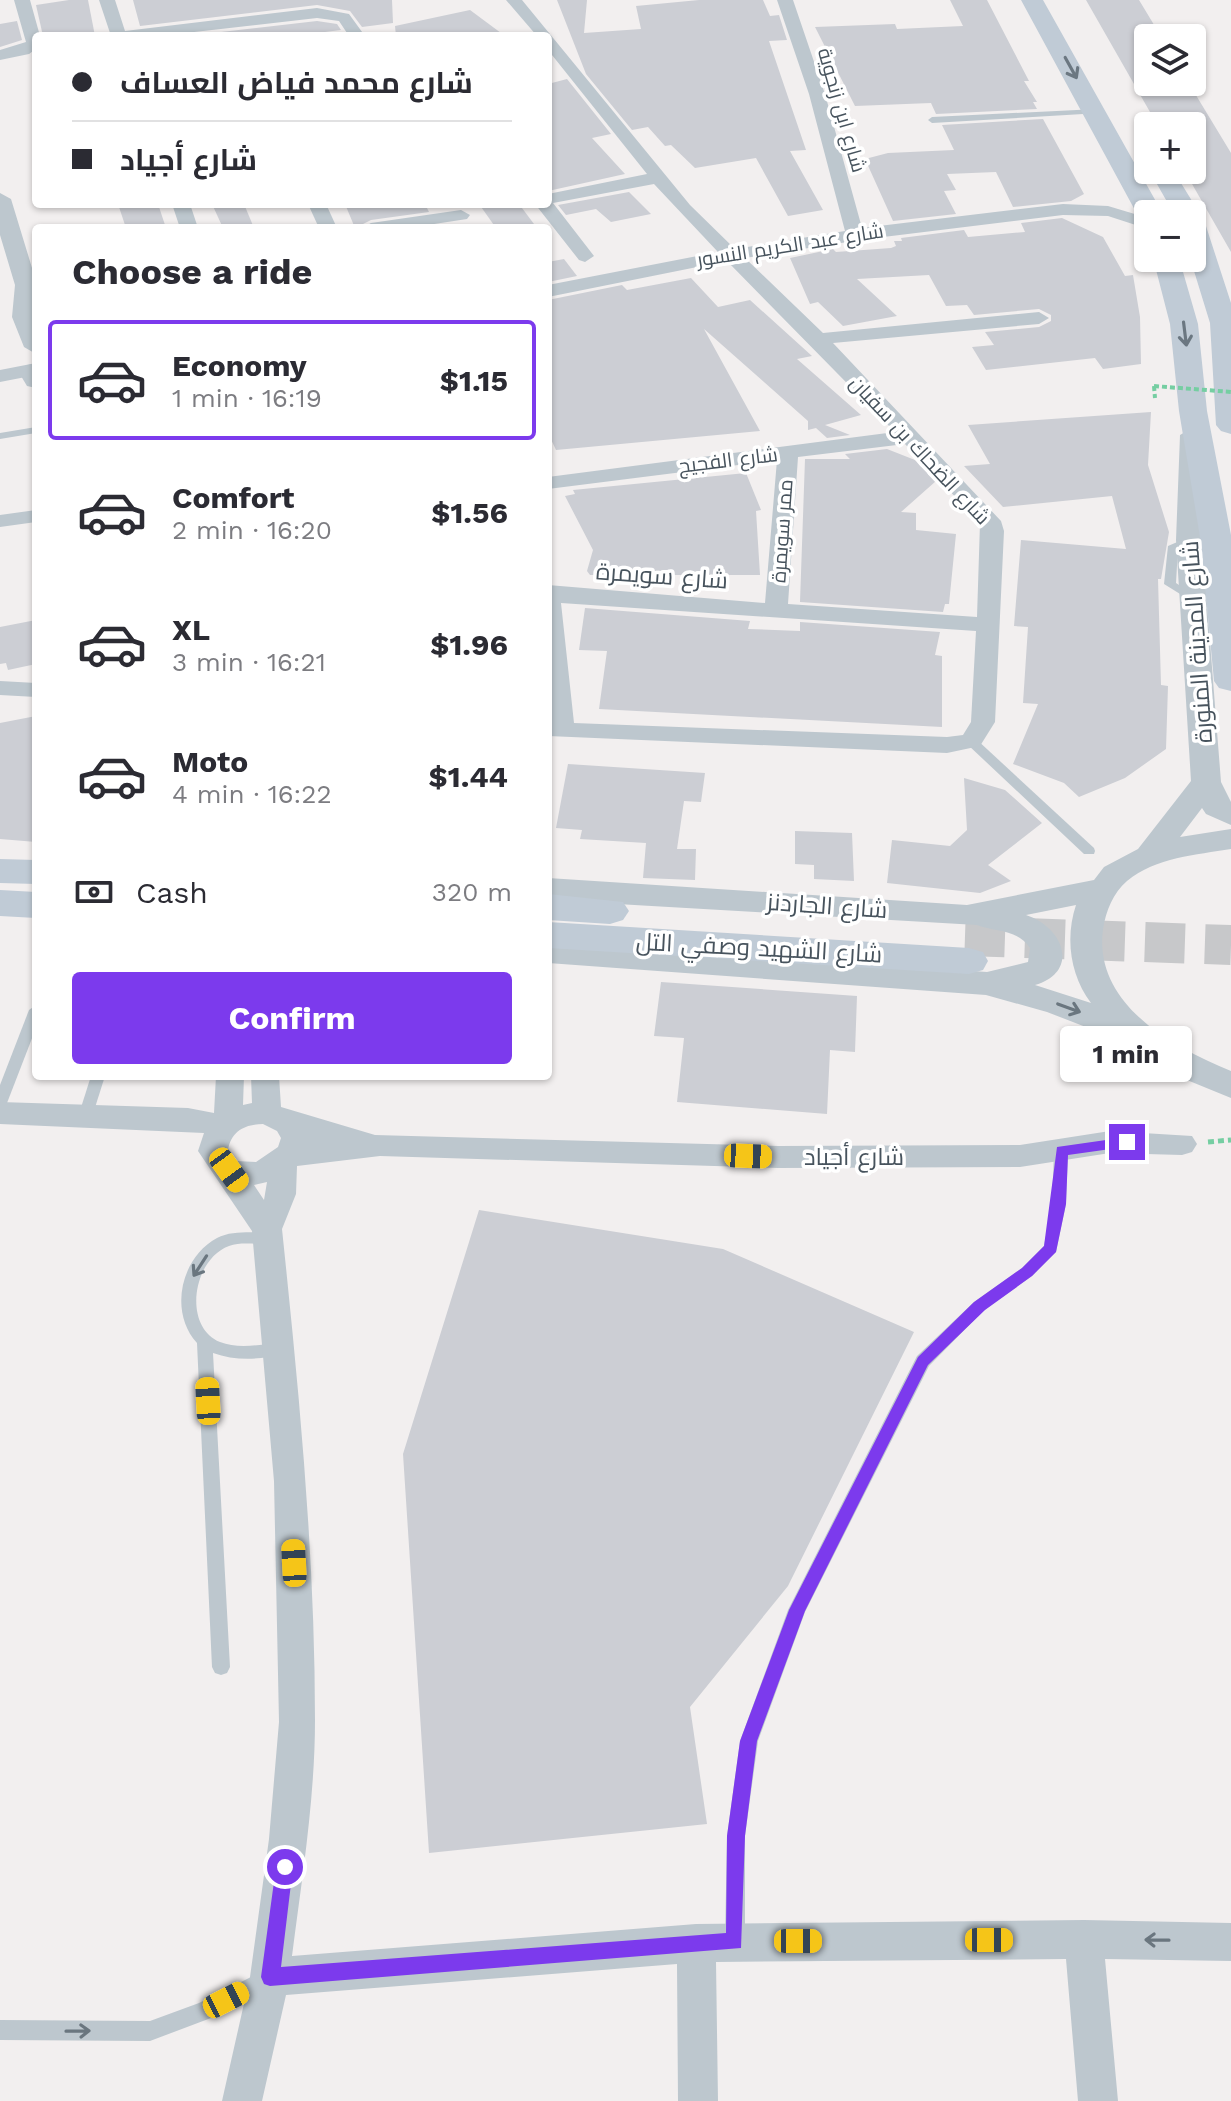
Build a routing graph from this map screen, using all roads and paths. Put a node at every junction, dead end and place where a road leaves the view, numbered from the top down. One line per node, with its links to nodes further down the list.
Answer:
1 (22, 0): 13 (street)
2 (107, 0): 9 (street)
3 (267, 0): 7 (street)
4 (514, 0): 12 (street, شارع الضحاك بن سفيان)
5 (785, 0): 29 (street, شارع ابن زنجوية)
6 (1032, 0): 17 (main road, one-way to 17)
7 (273, 17): 8 (street); 11 (street)
8 (229, 30): 10 (street)
9 (118, 32)
10 (192, 32)
11 (355, 32)
12 (542, 32)
13 (32, 36)
14 (32, 44): 16 (street)
15 (552, 44): 19 (street, شارع الضحاك بن سفيان)
16 (0, 55)
17 (1097, 111): 18 (lane); 20 (main road)
18 (932, 120)
19 (656, 178): 21 (street); 30 (street, شارع الضحاك بن سفيان)
20 (1120, 187): 23 (main road); 25 (street, شارع عبد الكريم النسور)
21 (552, 198)
22 (0, 199): 35 (street)
23 (1134, 200)
24 (547, 208): 31 (street)
25 (1033, 213): 27 (street, شارع عبد الكريم النسور); 29 (street, شارع عبد الكريم النسور)
26 (461, 216): 28 (street)
27 (1134, 219)
28 (401, 224)
29 (854, 232): 30 (street, شارع عبد الكريم النسور)
30 (729, 254): 34 (street, شارع عبد الكريم النسور); 39 (street, شارع الضحاك بن سفيان)
31 (585, 256)
32 (1206, 263): 37 (main road)
33 (1170, 272): 47 (main road, شارع المدينة المنورة, one-way to 47)
34 (552, 290)
35 (31, 292): 38 (street)
36 (1039, 318): 39 (street)
37 (1228, 325): 42 (main road)
38 (32, 337)
39 (818, 339): 51 (street, شارع الضحاك بن سفيان)
40 (32, 371): 41 (street)
41 (0, 376)
42 (1230, 381): 45 (path, bridge); 46 (main road)
43 (32, 382): 44 (street)
44 (0, 385)
45 (1155, 398)
46 (1231, 409): 48 (main road)
47 (1193, 411): 60 (main road, شارع المدينة المنورة); 65 (street, شارع المدينة المنورة)
48 (1231, 425)
49 (32, 431): 50 (lane)
50 (0, 436)
51 (908, 437): 52 (street, شارع الفجيج); 58 (street, شارع الضحاك بن سفيان)
52 (788, 452): 53 (street, شارع الفجيج); 57 (street, ممر سويمرة)
53 (552, 482)
54 (32, 517): 55 (street)
55 (0, 521)
56 (552, 594): 57 (street, شارع سويمرة)
57 (776, 609): 58 (street, شارع سويمرة)
58 (990, 625): 64 (street, شارع الضحاك بن سفيان)
59 (552, 662): 63 (street)
60 (1231, 681)
61 (0, 688): 62 (street)
62 (32, 690)
63 (556, 729): 64 (street)
64 (971, 741): 68 (lane)
65 (1206, 782): 66 (street); 69 (street)
66 (1231, 815)
67 (1231, 839): 69 (street)
68 (1089, 851)
69 (1150, 855): 71 (street)
70 (32, 876): 73 (main road)
71 (1103, 889): 76 (street, شارع الجاردنز); 79 (street)
72 (552, 890): 76 (street, شارع الجاردنز)
73 (8, 898)
74 (552, 907): 76 (main road, شارع الشهيد وصفي التل)
75 (552, 935): 76 (main road, شارع الشهيد وصفي التل)
76 (972, 949): 77 (street, شارع الجاردنز); 79 (street, شارع الجاردنز, one-way to 79)
77 (552, 952)
78 (32, 1020): 84 (lane)
79 (1129, 1031): 83 (street)
80 (97, 1080): 86 (lane)
81 (230, 1080): 88 (street)
82 (266, 1080): 87 (street)
83 (1230, 1087)
84 (0, 1103)
85 (0, 1113): 86 (street)
86 (85, 1117): 88 (street)
87 (277, 1118): 88 (street); 90 (street, شارع أجياد); 92 (street)
88 (224, 1142): 92 (street); 93 (street)
89 (1182, 1144): 91 (street, شارع أجياد)
90 (380, 1145): 91 (street, شارع أجياد); 92 (street, شارع أجياد)
91 (1061, 1151): 98 (lane)
92 (286, 1159): 93 (street)
93 (267, 1233): 94 (lane, one-way to 94); 95 (street)
94 (205, 1342): 95 (lane); 96 (lane)
95 (276, 1349): 100 (street)
96 (221, 1667)
97 (1084, 1939): 98 (street); 99 (street, one-way to 97); 104 (street)
98 (715, 1942): 100 (street); 103 (street)
99 (1231, 1942)
100 (270, 1977): 101 (lane, one-way to 100); 102 (street)
101 (0, 2030)
102 (242, 2101)
103 (698, 2101)
104 (1098, 2101)

